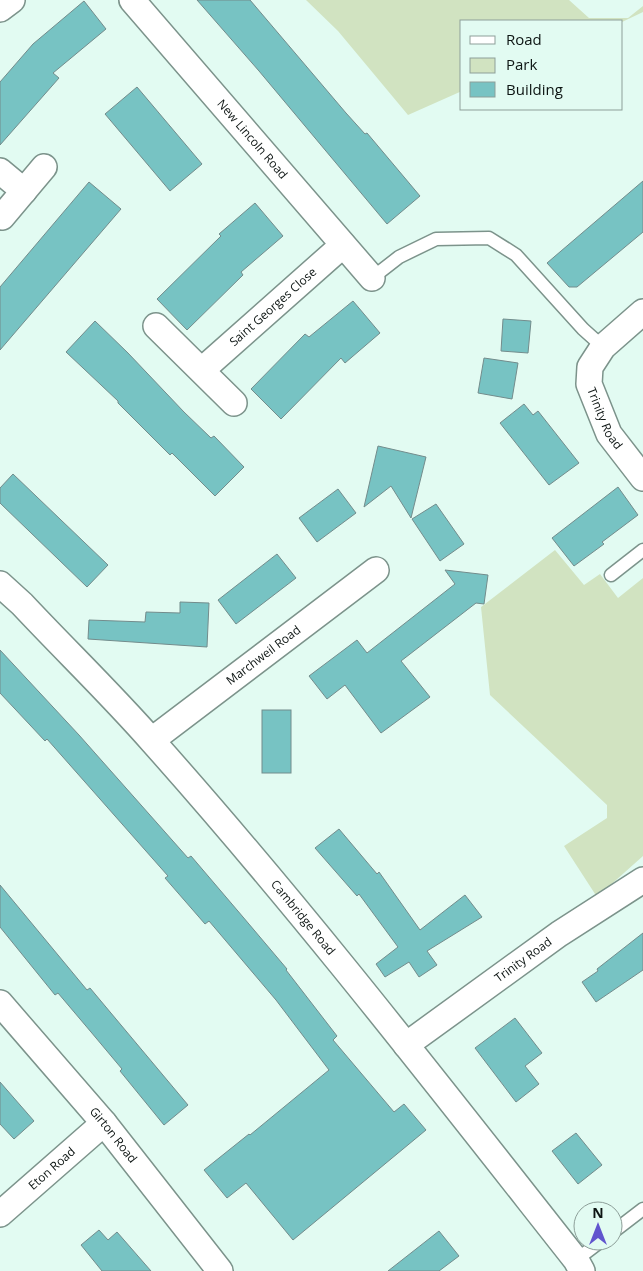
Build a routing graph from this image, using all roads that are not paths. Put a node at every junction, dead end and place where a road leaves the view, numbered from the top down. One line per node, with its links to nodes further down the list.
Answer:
1 (12, 0): 3 (street)
2 (132, 0): 8 (street, New Lincoln Road)
3 (0, 10)
4 (44, 167): 6 (street)
5 (0, 171): 6 (street)
6 (24, 190): 7 (street)
7 (2, 217)
8 (343, 245): 9 (street, New Lincoln Road); 13 (street, Saint Georges Close)
9 (372, 278): 12 (lane)
10 (643, 312): 12 (street, Trinity Road)
11 (156, 326): 13 (street)
12 (603, 347): 15 (street, Trinity Road)
13 (202, 370): 14 (street)
14 (234, 403)
15 (643, 478)
16 (643, 550): 18 (lane)
17 (376, 570): 20 (street, Marchweil Road)
18 (611, 575)
19 (0, 584): 20 (street, Cambridge Road)
20 (152, 740): 23 (street, Cambridge Road)
21 (643, 881): 23 (street, Trinity Road)
22 (0, 1003): 24 (street, Girton Road)
23 (406, 1045): 29 (street, Cambridge Road)
24 (104, 1123): 26 (street, Eton Road); 30 (street, Girton Road)
25 (643, 1209): 27 (lane)
26 (0, 1214)
27 (623, 1224)
28 (590, 1251): 29 (lane)
29 (573, 1267)
30 (220, 1271)

